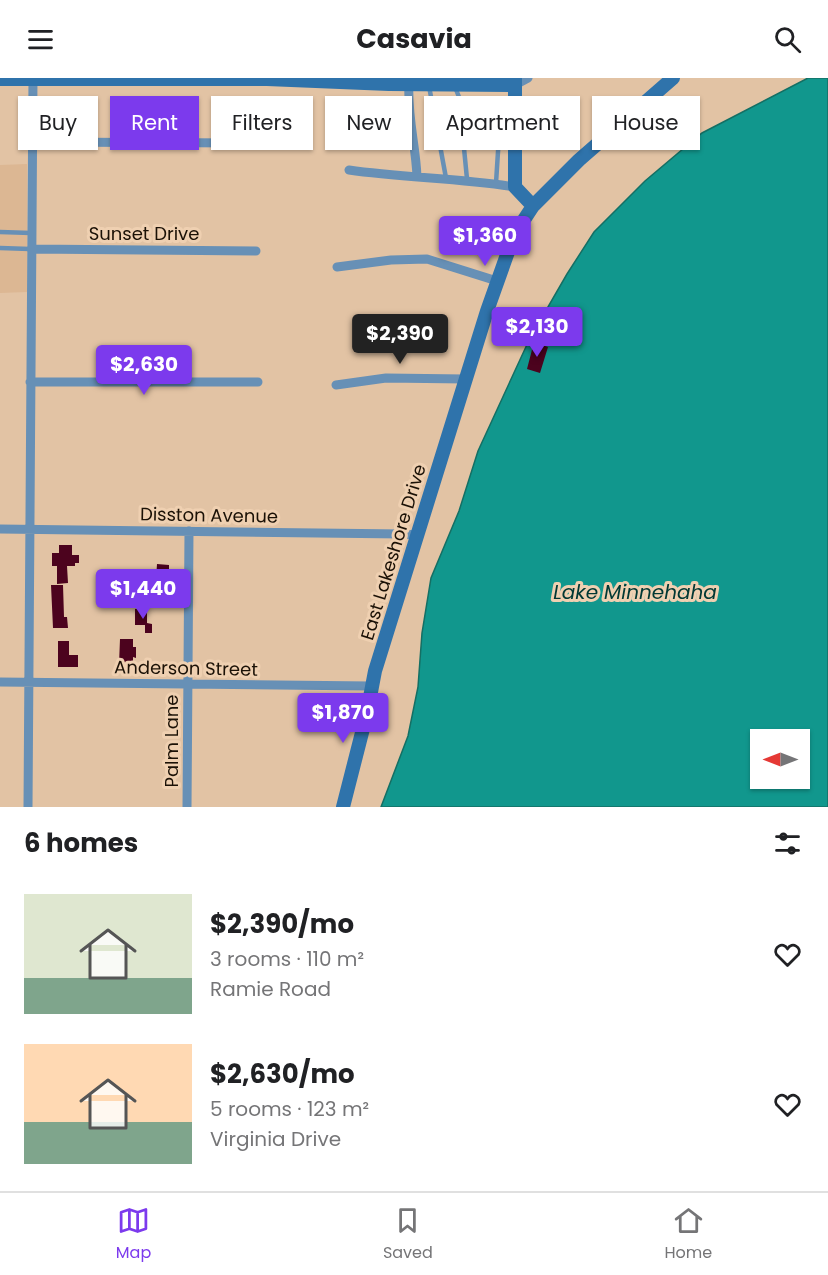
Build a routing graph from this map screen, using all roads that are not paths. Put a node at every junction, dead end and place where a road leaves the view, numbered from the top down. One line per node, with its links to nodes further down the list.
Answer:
1 (2, 78): 4 (street)
2 (155, 78): 4 (street); 5 (street)
3 (673, 78): 24 (street, East Lakeshore Drive)
4 (33, 79): 11 (street)
5 (267, 79): 7 (street)
6 (519, 80): 10 (street); 12 (street)
7 (389, 81): 8 (street)
8 (409, 84): 9 (street); 19 (street)
9 (429, 84): 10 (street); 20 (lane)
10 (454, 84): 21 (lane)
11 (33, 96)
12 (518, 96)
13 (98, 142): 14 (street)
14 (211, 143)
15 (32, 150): 26 (street)
16 (498, 150): 22 (lane)
17 (516, 150): 23 (street)
18 (349, 170): 19 (street)
19 (417, 177): 20 (street)
20 (446, 178): 21 (street)
21 (467, 179): 22 (street)
22 (496, 183): 23 (street)
23 (515, 187): 24 (street)
24 (533, 206): 31 (street, East Lakeshore Drive)
25 (0, 232): 26 (lane)
26 (32, 233): 28 (street)
27 (0, 248): 28 (lane)
28 (32, 249): 29 (street, Sunset Drive); 33 (street)
29 (256, 251)
30 (337, 267): 31 (street)
31 (497, 281): 32 (street, East Lakeshore Drive)
32 (465, 379): 35 (street); 39 (street, East Lakeshore Drive)
33 (30, 382): 34 (street); 37 (street)
34 (258, 382)
35 (336, 385)
36 (0, 529): 37 (street, Disston Avenue)
37 (29, 529): 38 (street, Disston Avenue); 41 (street)
38 (189, 531): 39 (street, Disston Avenue); 42 (street, Palm Lane)
39 (418, 536): 43 (street, East Lakeshore Drive)
40 (0, 682): 41 (street, Anderson Street)
41 (28, 682): 42 (street, Anderson Street); 44 (street)
42 (188, 684): 43 (street, Anderson Street); 45 (street, Palm Lane)
43 (371, 686): 46 (street, East Lakeshore Drive)
44 (28, 807)
45 (186, 807)
46 (343, 807)

